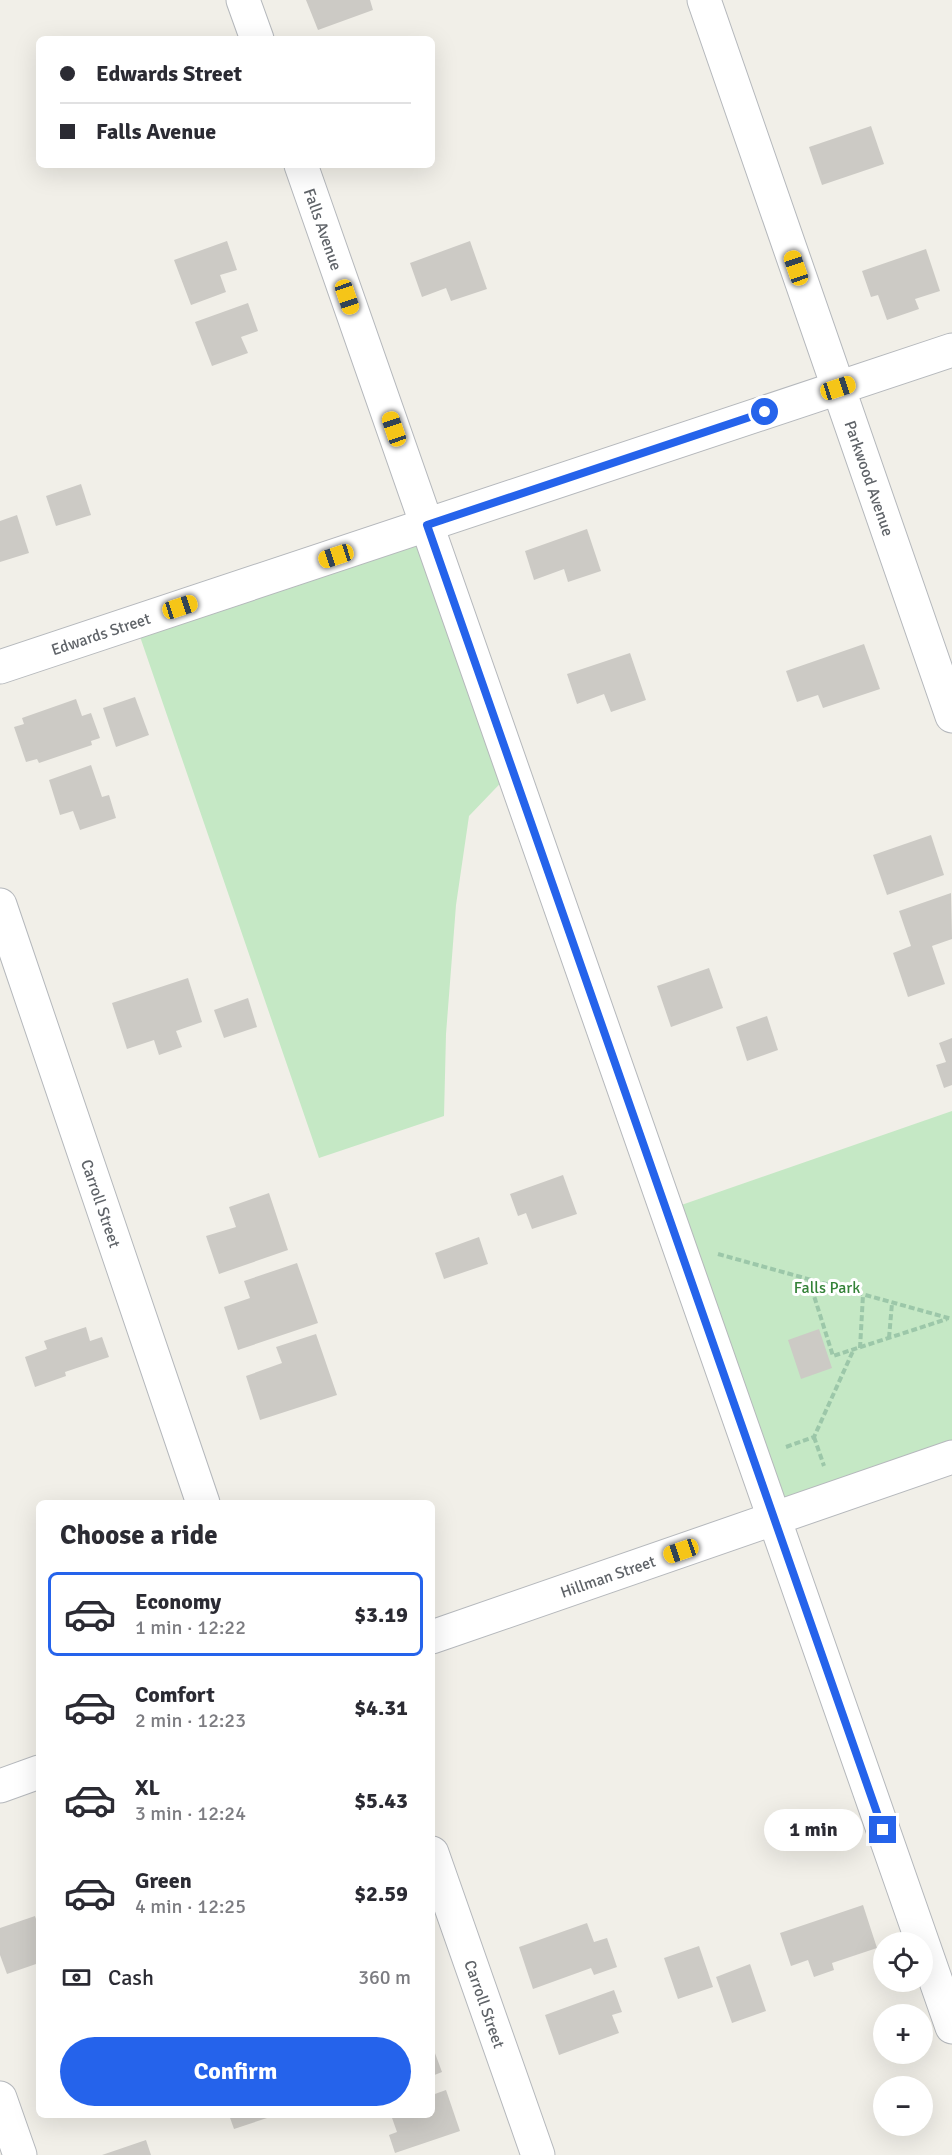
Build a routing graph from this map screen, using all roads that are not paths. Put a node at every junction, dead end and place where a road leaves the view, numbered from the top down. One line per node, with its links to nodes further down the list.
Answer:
1 (243, 0): 3 (street)
2 (704, 0): 6 (street, Parkwood Avenue)
3 (256, 36)
4 (302, 168): 7 (street, Falls Avenue)
5 (952, 350): 6 (street, Edwards Street)
6 (838, 388): 7 (street, Edwards Street); 9 (street, Parkwood Avenue)
7 (427, 525): 8 (street, Edwards Street); 13 (street, Falls Avenue)
8 (0, 667)
9 (952, 717)
10 (0, 905): 12 (street, Carroll Street)
11 (952, 1457): 13 (street, Hillman Street)
12 (202, 1500)
13 (775, 1518): 14 (street, Hillman Street); 18 (street, Falls Avenue)
14 (435, 1636)
15 (36, 1773): 16 (street)
16 (0, 1786)
17 (435, 1861): 21 (street, Carroll Street)
18 (952, 2026)
19 (0, 2098): 20 (street)
20 (20, 2155)
21 (538, 2155)

